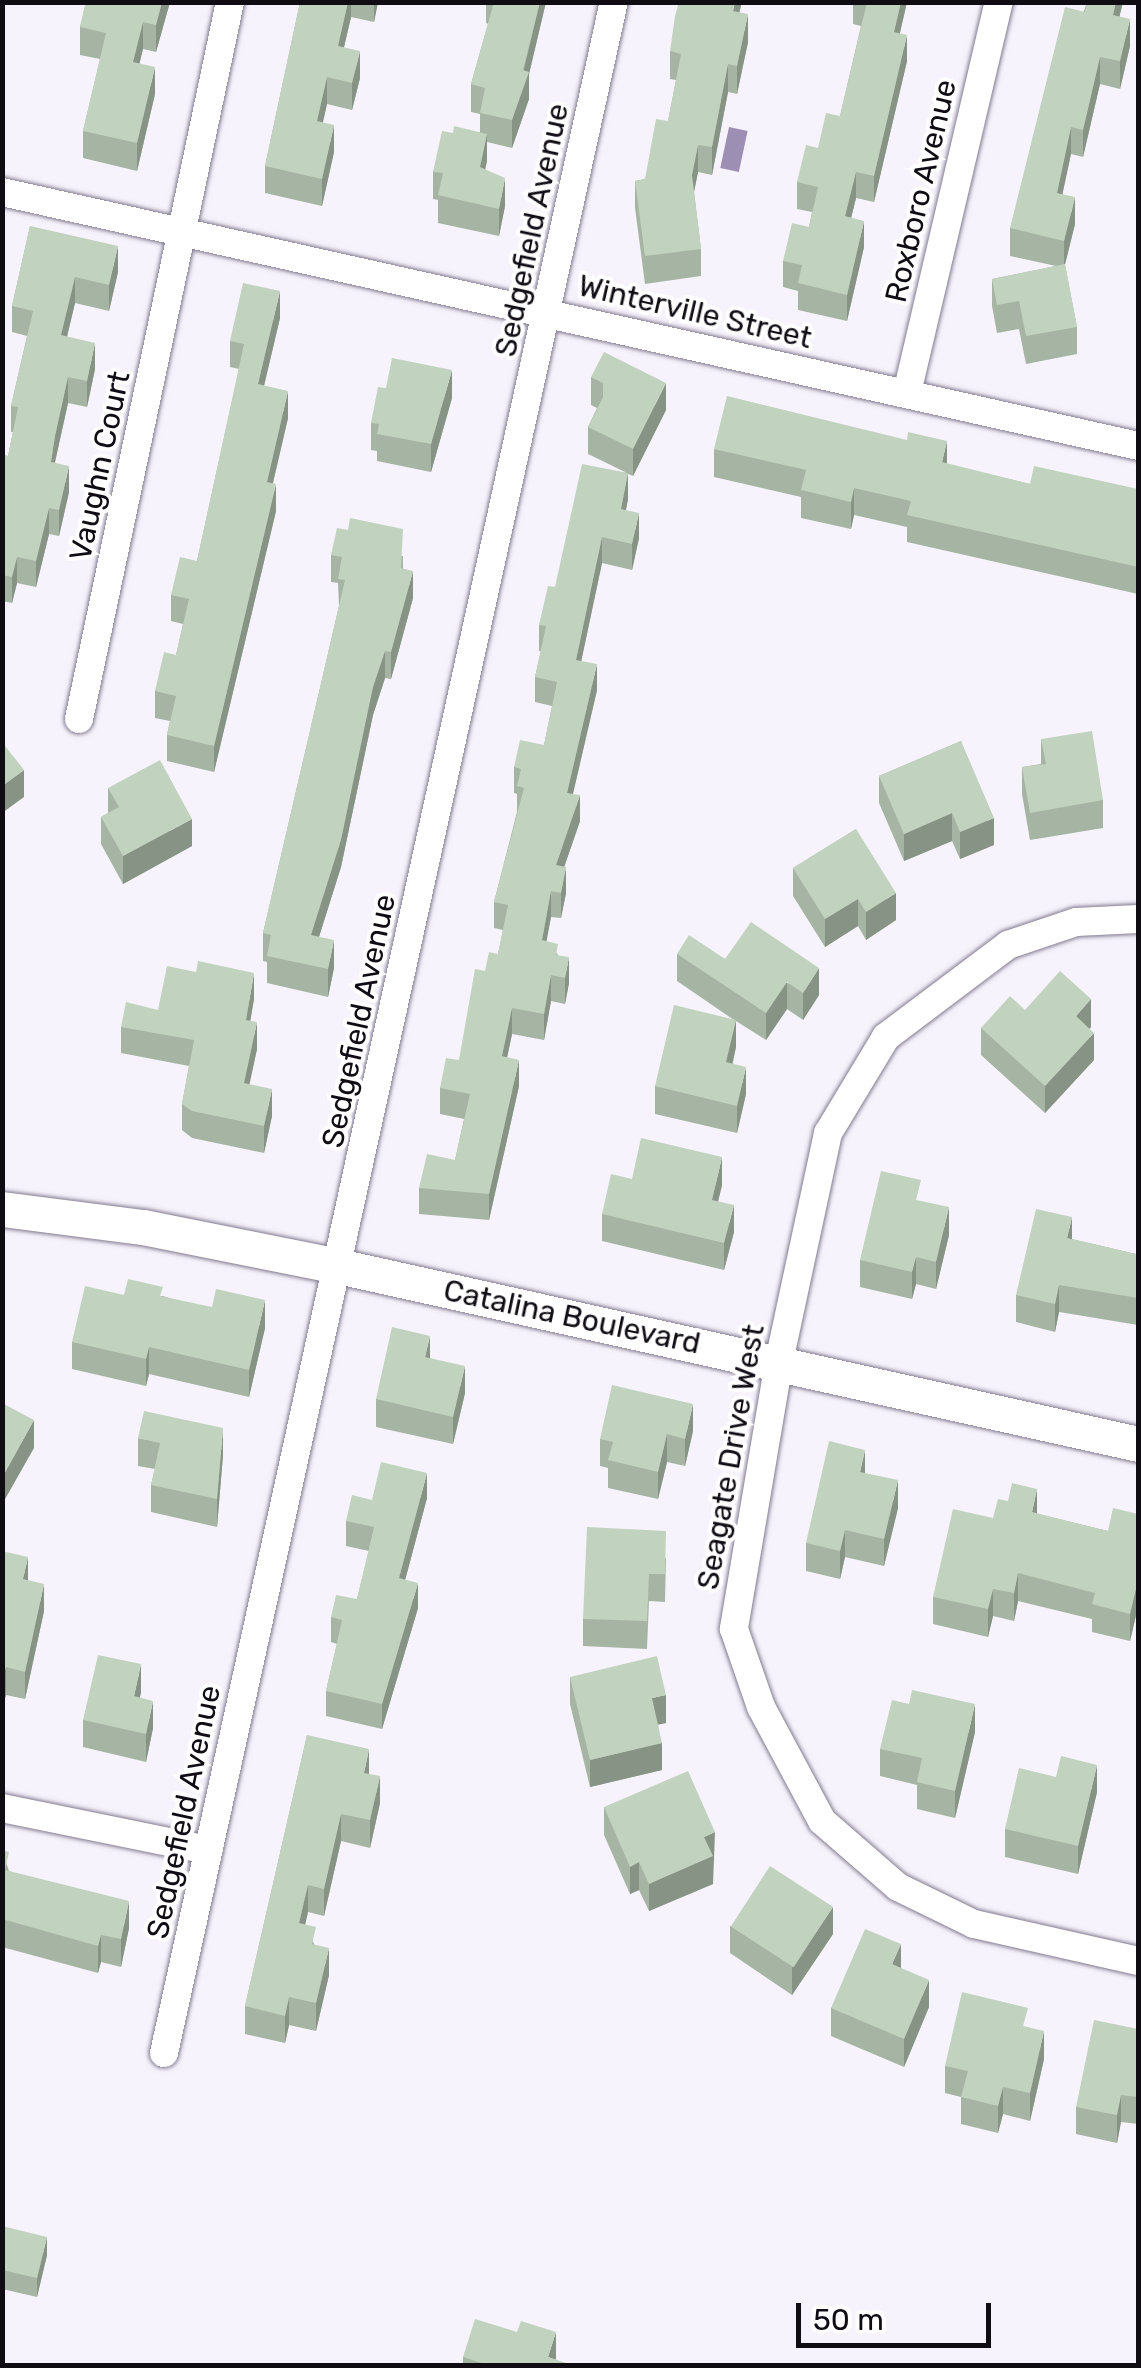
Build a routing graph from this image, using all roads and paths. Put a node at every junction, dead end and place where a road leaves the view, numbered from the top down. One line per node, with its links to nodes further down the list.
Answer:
1 (230, 2): 5 (street, Vaughn Court)
2 (614, 2): 6 (street, Sedgefield Avenue)
3 (999, 2): 7 (street, Roxboro Avenue)
4 (2, 192): 5 (street, Winterville Street)
5 (184, 228): 6 (street, Winterville Street); 9 (street, Vaughn Court)
6 (549, 311): 7 (street, Winterville Street); 12 (street, Sedgefield Avenue)
7 (906, 394): 8 (street, Winterville Street)
8 (1138, 446)
9 (80, 718)
10 (1138, 919): 13 (street, Seagate Drive West)
11 (2, 1209): 12 (street, Catalina Boulevard)
12 (338, 1266): 13 (street, Catalina Boulevard); 16 (street, Sedgefield Avenue)
13 (779, 1362): 14 (street, Catalina Boulevard); 17 (street, Seagate Drive West)
14 (1138, 1444)
15 (2, 1808): 16 (street)
16 (208, 1850): 18 (street, Sedgefield Avenue)
17 (1138, 1961)
18 (164, 2053)

